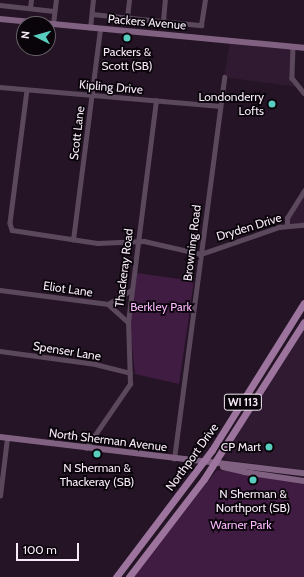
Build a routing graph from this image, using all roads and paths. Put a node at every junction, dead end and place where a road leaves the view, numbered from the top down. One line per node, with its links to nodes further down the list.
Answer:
1 (5, 0): 8 (street)
2 (31, 0): 9 (street)
3 (56, 0): 10 (street)
4 (93, 0): 11 (street)
5 (129, 0): 13 (street)
6 (165, 0): 16 (street)
7 (205, 0): 16 (street)
8 (2, 6): 9 (street)
9 (30, 8): 10 (street)
10 (54, 11): 12 (street)
11 (92, 14): 13 (street); 18 (street)
12 (54, 16)
13 (127, 17): 16 (street)
14 (0, 20): 15 (street, Packers Avenue)
15 (16, 21)
16 (163, 21)
17 (56, 24): 18 (street, Packers Avenue)
18 (90, 28): 19 (street, Packers Avenue)
19 (100, 29): 21 (street, Packers Avenue); 27 (street, Scott Lane)
20 (304, 45): 21 (street, Packers Avenue)
21 (293, 46): 22 (street, Packers Avenue); 26 (street)
22 (304, 48)
23 (224, 77): 29 (street, Browning Road)
24 (0, 87): 25 (street, Kipling Drive)
25 (27, 90): 27 (street, Kipling Drive); 33 (street)
26 (304, 93)
27 (92, 96): 28 (street, Kipling Drive); 33 (street, Scott Lane)
28 (156, 101): 29 (street, Kipling Drive); 34 (street, Thackeray Road)
29 (220, 106): 35 (street, Browning Road)
30 (304, 191): 32 (street)
31 (304, 225): 32 (street, Dryden Drive)
32 (287, 226): 35 (street, Dryden Drive)
33 (73, 240): 34 (street)
34 (138, 240): 35 (street); 37 (street, Thackeray Road)
35 (201, 254): 48 (street, Browning Road)
36 (0, 290): 39 (street, Eliot Lane)
37 (131, 290): 39 (street); 40 (street, Thackeray Road)
38 (304, 303): 42 (main road, Northport Drive / WI 113)
39 (108, 304): 40 (street, Eliot Lane)
40 (128, 322): 45 (street, Thackeray Road)
41 (304, 322): 44 (main road, Northport Drive / WI 113)
42 (281, 340): 44 (main road); 49 (main road, Northport Drive / WI 113)
43 (0, 351): 45 (street, Spenser Lane)
44 (280, 359): 50 (main road, Northport Drive / WI 113)
45 (130, 373): 47 (street, Thackeray Road)
46 (3, 437): 47 (street, North Sherman Avenue); 53 (street)
47 (86, 448): 48 (street, North Sherman Avenue)
48 (174, 459): 49 (street, North Sherman Avenue)
49 (203, 462): 50 (street, North Sherman Avenue); 54 (main road, Northport Drive / WI 113)
50 (214, 464): 51 (street, North Sherman Avenue); 52 (street, North Sherman Avenue); 55 (main road, Northport Drive / WI 113)
51 (304, 473)
52 (304, 481)
53 (0, 496)
54 (116, 577)
55 (129, 577)

